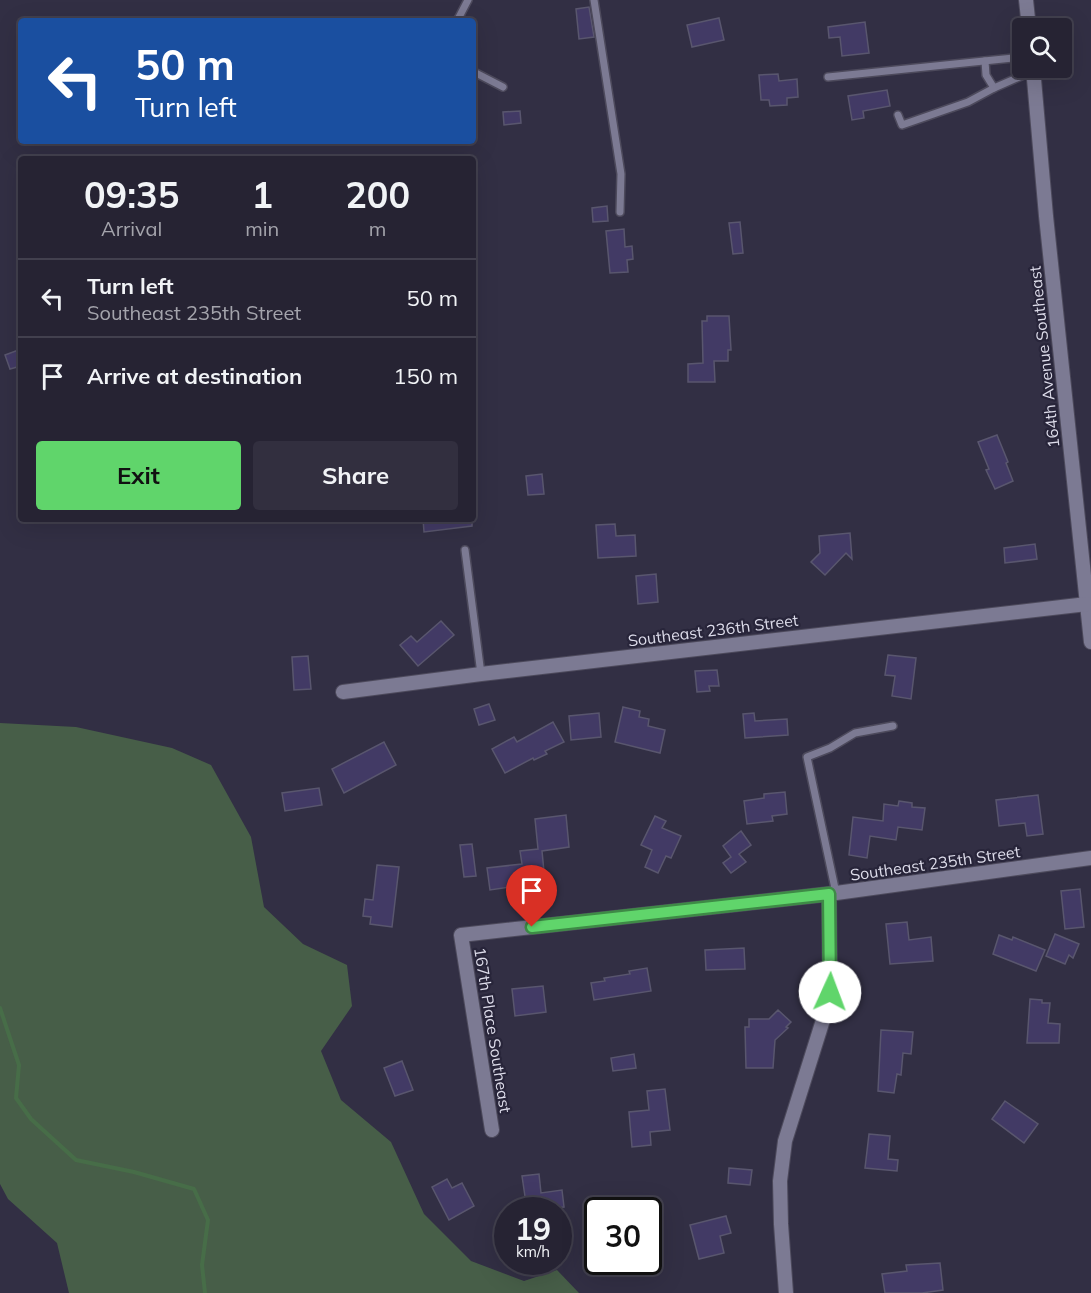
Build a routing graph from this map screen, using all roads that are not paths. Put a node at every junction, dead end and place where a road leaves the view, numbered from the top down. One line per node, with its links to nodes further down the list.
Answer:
1 (468, 0): 4 (lane)
2 (594, 0): 15 (lane)
3 (1026, 0): 5 (street)
4 (459, 18)
5 (1028, 18)
6 (1012, 58): 7 (lane)
7 (985, 61): 9 (lane); 13 (lane)
8 (476, 73): 12 (lane)
9 (828, 77)
10 (1015, 78): 13 (lane)
11 (1034, 78): 17 (street, 164th Avenue Southeast)
12 (503, 87)
13 (994, 88): 14 (lane)
14 (898, 115)
15 (620, 213)
16 (465, 550): 19 (lane)
17 (1089, 614): 18 (street, 164th Avenue Southeast); 19 (street, Southeast 236th Street)
18 (1091, 642)
19 (481, 674): 20 (street, Southeast 236th Street)
20 (343, 692)
21 (893, 726): 23 (lane)
22 (1091, 858): 23 (street, Southeast 235th Street)
23 (832, 894): 24 (street, Southeast 235th Street); 26 (street)
24 (461, 935): 25 (street, 167th Place Southeast)
25 (492, 1130)
26 (786, 1293)

